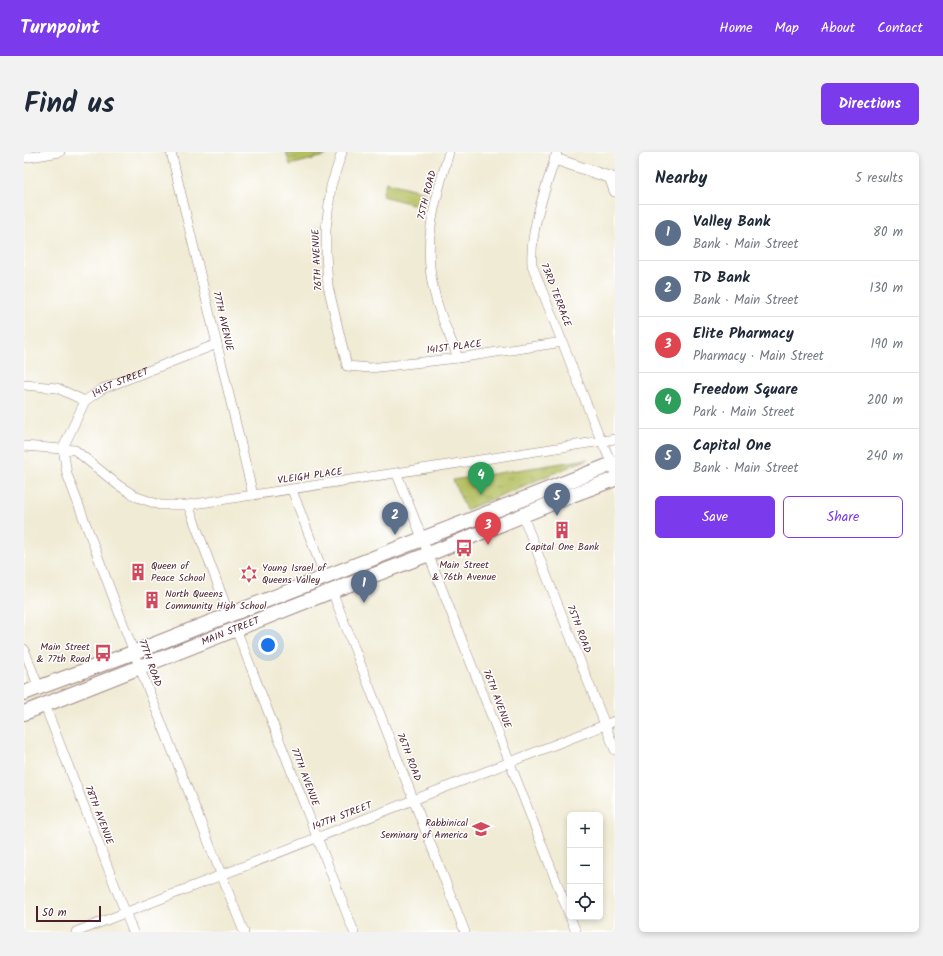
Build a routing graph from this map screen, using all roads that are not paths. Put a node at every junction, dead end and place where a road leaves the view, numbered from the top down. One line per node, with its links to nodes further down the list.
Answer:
1 (60, 152): 6 (street)
2 (172, 152): 10 (street, 77TH AVENUE)
3 (342, 152): 12 (street, 76TH AVENUE)
4 (449, 152): 11 (street, 75TH ROAD)
5 (556, 156): 7 (street); 9 (street, 73RD TERRACE)
6 (24, 158)
7 (612, 178): 8 (street)
8 (615, 191)
9 (562, 342): 11 (street, 141ST PLACE); 16 (street, 73RD TERRACE)
10 (217, 344): 14 (street, 141ST STREET); 23 (street, 77TH AVENUE)
11 (458, 358): 12 (street, 141ST PLACE)
12 (347, 366)
13 (24, 385): 14 (street, 141ST STREET)
14 (85, 401): 18 (street)
15 (615, 439): 16 (street, VLEIGH PLACE)
16 (601, 442): 19 (street, 73RD TERRACE); 20 (street, VLEIGH PLACE)
17 (24, 446): 18 (street, VLEIGH PLACE)
18 (63, 448): 24 (street, VLEIGH PLACE); 33 (street, 77TH ROAD)
19 (614, 466): 26 (main road, MAIN STREET)
20 (397, 474): 22 (street, VLEIGH PLACE); 26 (street, 76TH AVENUE)
21 (615, 479): 25 (main road, MAIN STREET)
22 (292, 490): 23 (street, VLEIGH PLACE); 28 (street)
23 (253, 495): 24 (street, VLEIGH PLACE)
24 (188, 505): 30 (street)
25 (523, 516): 27 (main road, MAIN STREET); 40 (street, 75TH ROAD)
26 (422, 539): 27 (street, 76TH AVENUE); 28 (main road, MAIN STREET)
27 (429, 554): 29 (main road, MAIN STREET); 42 (street, 76TH AVENUE)
28 (326, 577): 30 (main road, MAIN STREET)
29 (332, 591): 31 (main road, MAIN STREET); 43 (street, 76TH ROAD)
30 (229, 614): 33 (main road, MAIN STREET)
31 (236, 629): 34 (main road, MAIN STREET); 44 (street, 77TH AVENUE)
32 (24, 649): 35 (street)
33 (135, 652): 34 (street, 77TH ROAD); 35 (main road, MAIN STREET)
34 (139, 666): 37 (main road, MAIN STREET); 45 (street, 77TH ROAD)
35 (39, 688): 36 (main road, MAIN STREET)
36 (24, 693)
37 (45, 706): 38 (main road, MAIN STREET); 46 (street, 78TH AVENUE)
38 (24, 713)
39 (615, 721): 40 (street, 147TH STREET)
40 (605, 725): 41 (street, 75TH ROAD); 42 (street, 147TH STREET)
41 (615, 750)
42 (509, 763): 43 (street, 147TH STREET); 52 (street, 76TH AVENUE)
43 (413, 800): 44 (street, 147TH STREET); 51 (street, 76TH ROAD)
44 (317, 838): 45 (street, 147TH STREET); 50 (street, 77TH AVENUE)
45 (222, 875): 46 (street, 147TH STREET); 49 (street, 77TH ROAD)
46 (125, 913): 47 (street, 147TH STREET); 48 (street, 78TH AVENUE)
47 (76, 932)
48 (133, 932)
49 (244, 932)
50 (354, 932)
51 (465, 932)
52 (576, 932)

